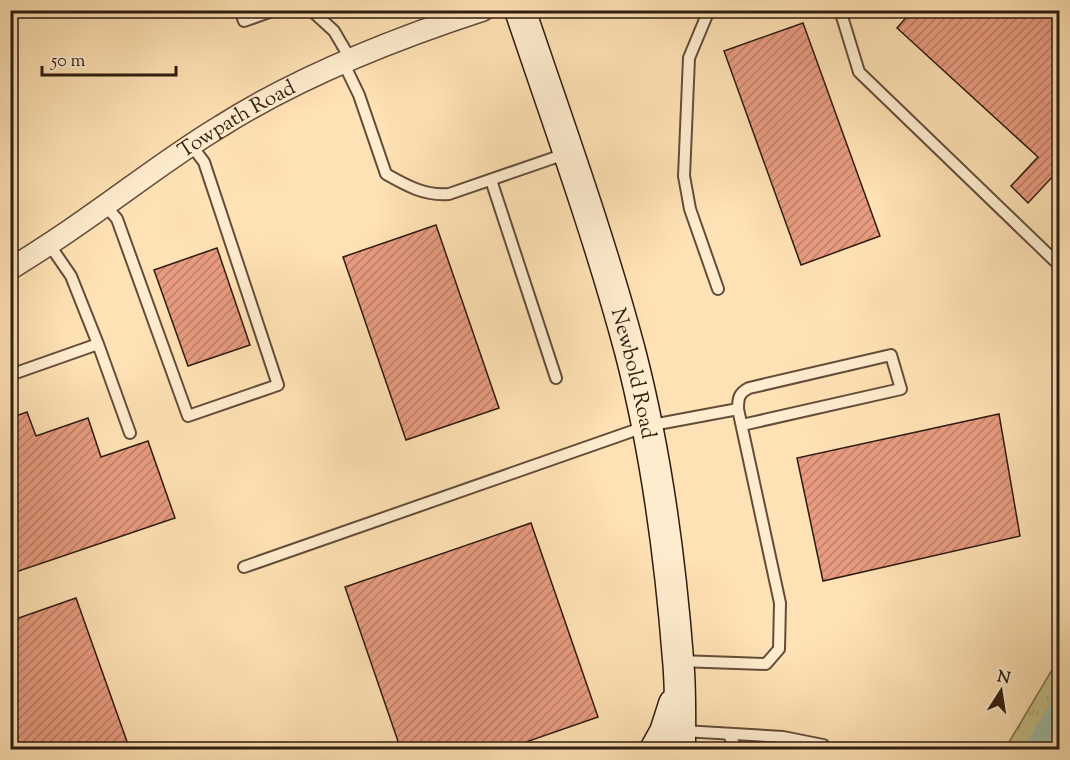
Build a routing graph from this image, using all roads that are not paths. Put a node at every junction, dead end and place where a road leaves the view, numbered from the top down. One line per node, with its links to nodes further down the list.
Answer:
1 (240, 10): 2 (lane)
2 (275, 10)
3 (311, 10): 8 (lane)
4 (483, 10): 8 (street, Towpath Road)
5 (520, 10): 10 (main road, Newbold Road)
6 (709, 10): 16 (lane)
7 (840, 10): 14 (lane)
8 (348, 62): 9 (street, Towpath Road); 11 (lane)
9 (191, 145): 12 (street, Towpath Road); 12 (lane)
10 (568, 153): 11 (lane); 22 (main road, Newbold Road)
11 (491, 180): 19 (lane)
12 (105, 205): 13 (street, Towpath Road)
13 (49, 244): 15 (street, Towpath Road); 17 (lane)
14 (1058, 264)
15 (10, 269)
16 (718, 289)
17 (98, 344): 18 (lane); 23 (lane)
18 (10, 375)
19 (556, 378)
20 (738, 409): 21 (lane); 21 (lane); 22 (lane)
21 (742, 425): 25 (lane)
22 (647, 426): 24 (lane); 25 (main road, Newbold Road)
23 (130, 433)
24 (244, 567)
25 (679, 673): 27 (main road, Newbold Road); 28 (main road)
26 (728, 734): 27 (lane); 29 (lane); 30 (lane)
27 (680, 740)
28 (655, 750)
29 (738, 750)
30 (823, 750)

